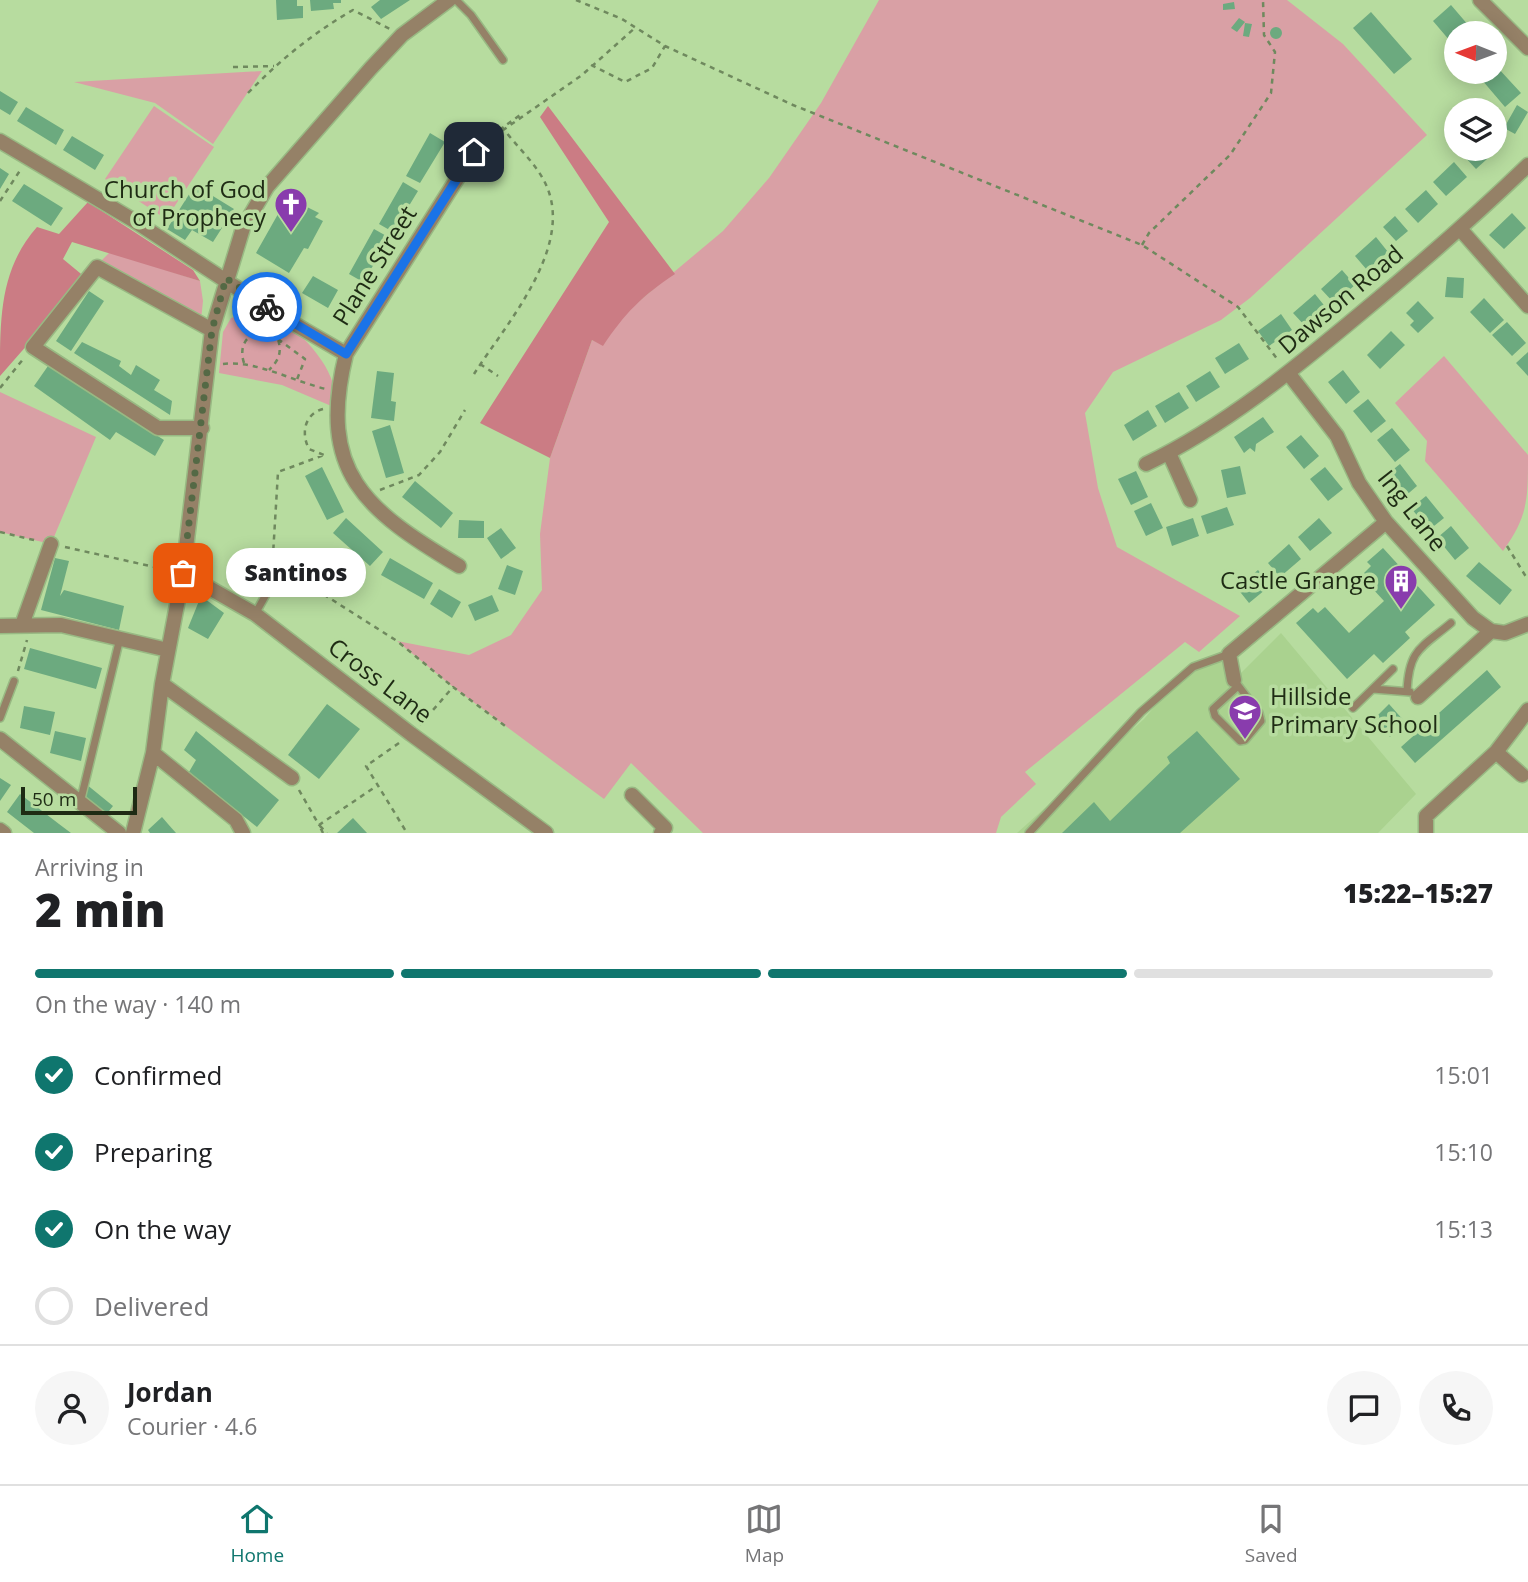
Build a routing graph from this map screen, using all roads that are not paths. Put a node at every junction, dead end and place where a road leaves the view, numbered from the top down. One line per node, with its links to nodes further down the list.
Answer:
1 (449, 0): 10 (street)
2 (456, 0): 5 (lane)
3 (1480, 0): 4 (street)
4 (1528, 48)
5 (503, 60)
6 (0, 141): 10 (street, Plane Street)
7 (474, 152): 13 (street, Plane Street)
8 (1528, 165): 9 (street, Dawson Road)
9 (1461, 230): 11 (street); 14 (street, Dawson Road)
10 (226, 278): 12 (street); 13 (street, Plane Street)
11 (1528, 306)
12 (212, 330): 15 (street); 15 (street)
13 (346, 354): 21 (street)
14 (1289, 374): 16 (street, Dawson Road); 19 (street, Ing Lane)
15 (201, 428): 23 (street)
16 (1169, 453): 17 (street, Dawson Road); 18 (street)
17 (1146, 464)
18 (1190, 500)
19 (1386, 522): 29 (street, Ing Lane); 32 (street)
20 (51, 544): 28 (street)
21 (459, 566)
22 (281, 568): 24 (lane)
23 (183, 573): 24 (street, Cross Lane); 31 (street)
24 (255, 614): 54 (street, Cross Lane)
25 (1451, 623): 38 (lane)
26 (1528, 624): 29 (street)
27 (0, 626): 28 (street)
28 (27, 626): 30 (street)
29 (1491, 631): 38 (street)
30 (120, 637): 31 (street); 48 (lane)
31 (168, 650): 36 (street)
32 (1229, 654): 35 (street); 56 (lane)
33 (1393, 669): 37 (lane)
34 (14, 681): 41 (lane)
35 (1235, 683): 35 (lane)
36 (162, 684): 44 (street); 46 (street)
37 (1373, 689): 38 (lane); 39 (lane)
38 (1413, 694)
39 (1353, 708)
40 (1528, 710): 43 (street)
41 (0, 718)
42 (0, 738): 48 (street)
43 (1496, 752): 45 (street); 57 (street)
44 (153, 753): 52 (street); 53 (street)
45 (1522, 775)
46 (292, 778)
47 (632, 795): 55 (street)
48 (80, 803): 51 (street)
49 (0, 830): 50 (street)
50 (5, 833)
51 (119, 833)
52 (133, 833)
53 (243, 833)
54 (546, 833)
55 (661, 833)
56 (1029, 833)
57 (1426, 833)

